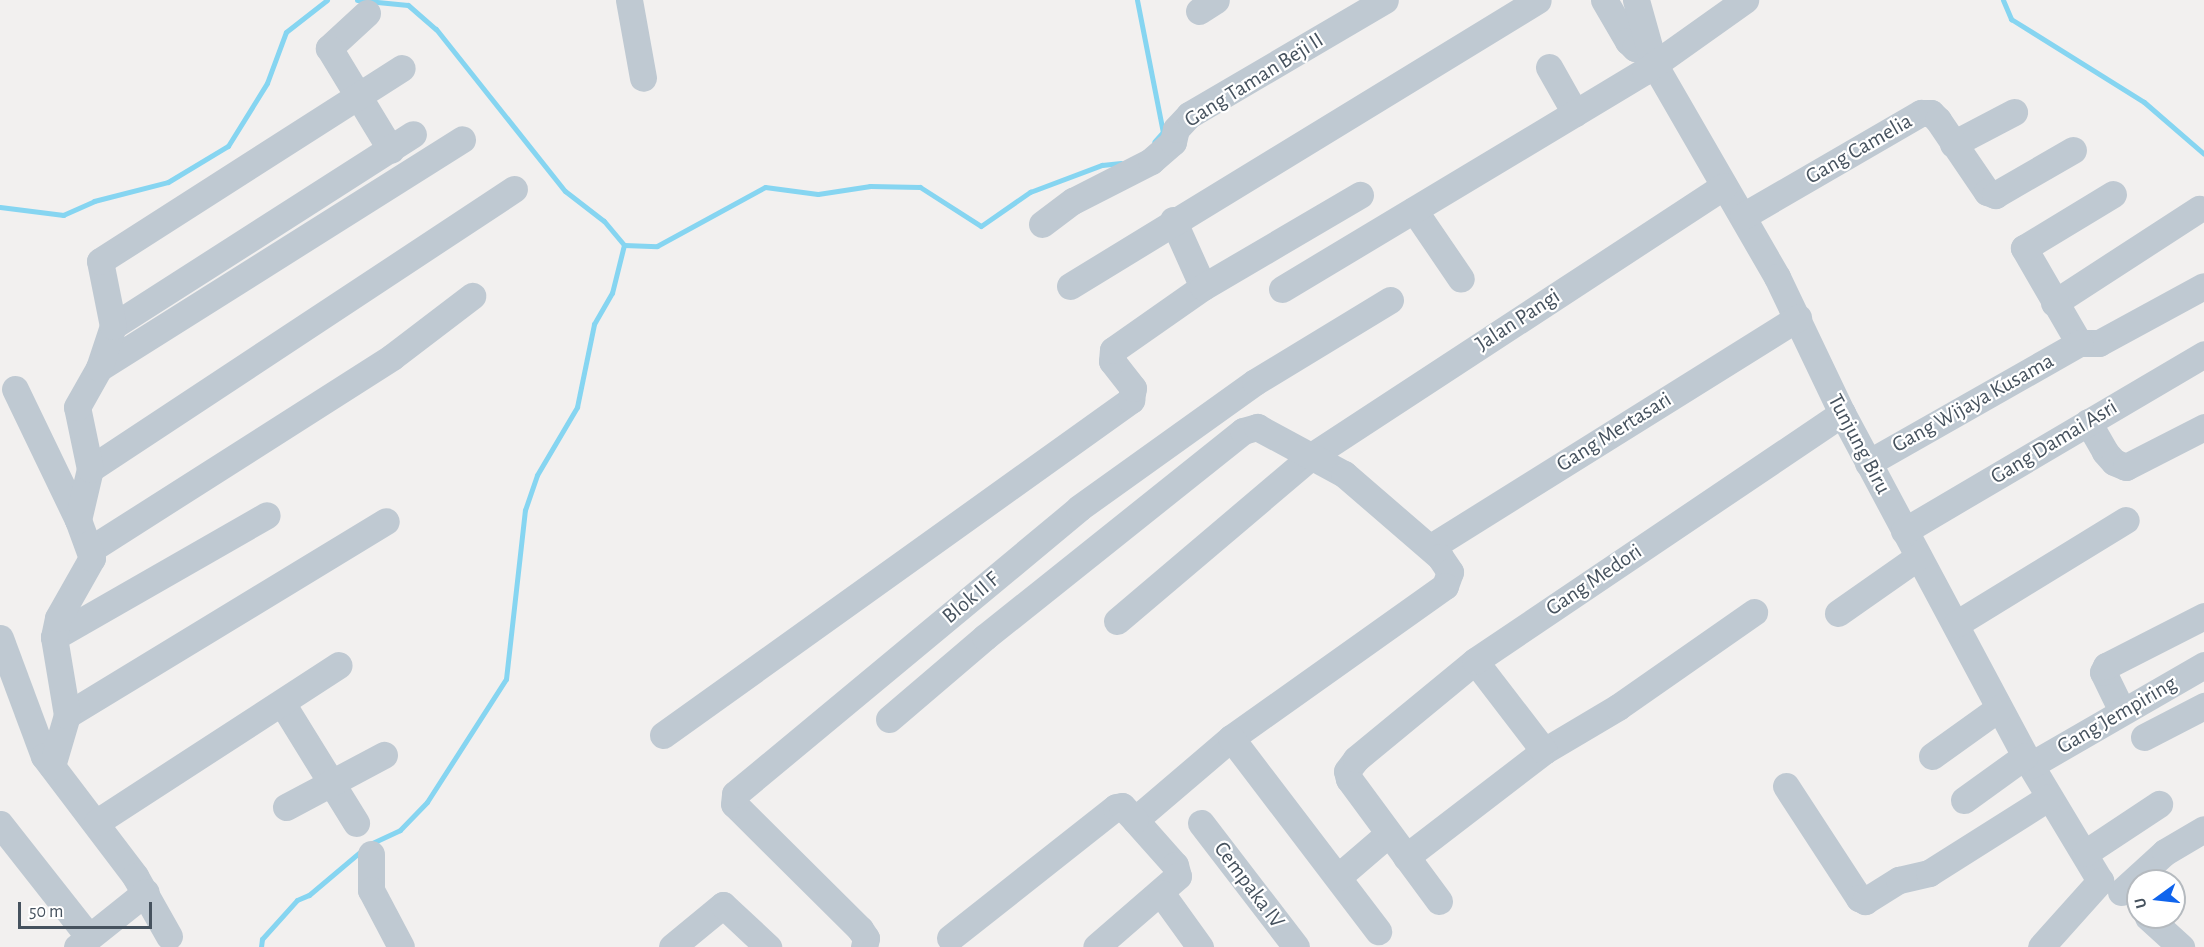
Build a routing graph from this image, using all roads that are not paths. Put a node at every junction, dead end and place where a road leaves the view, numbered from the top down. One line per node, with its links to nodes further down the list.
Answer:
1 (629, 0): 11 (street)
2 (1385, 0): 28 (street, Gang Taman Beji II)
3 (1538, 0): 27 (street)
4 (1604, 0): 8 (street)
5 (1636, 0): 8 (street, Tunjung Biru)
6 (1745, 0): 8 (street)
7 (367, 13): 12 (street)
8 (1652, 57): 14 (street); 20 (street, Tunjung Biru)
9 (1549, 67): 14 (street)
10 (402, 68): 12 (street)
11 (643, 78)
12 (357, 97): 18 (street); 38 (street)
13 (2014, 112): 17 (street)
14 (1575, 113): 25 (street)
15 (413, 134): 18 (street)
16 (462, 139): 41 (street)
17 (1953, 144): 19 (street, Gang Camelia); 26 (street, Gang Camelia)
18 (391, 150): 38 (street)
19 (2073, 150)
20 (1724, 186): 26 (street, Tunjung Biru); 46 (street, Jalan Pangi)
21 (514, 189): 48 (street)
22 (2113, 194): 36 (street)
23 (1360, 195): 32 (street)
24 (2199, 209): 36 (street)
25 (1414, 210): 29 (street); 33 (street)
26 (1743, 216): 37 (street, Tunjung Biru)
27 (1173, 220): 30 (street); 32 (street)
28 (1042, 224)
29 (1461, 279)
30 (1070, 286)
31 (2204, 286): 39 (street)
32 (1203, 287): 73 (street)
33 (1282, 289)
34 (472, 296): 55 (street)
35 (1390, 300): 110 (street, Blok II F)
36 (2054, 303): 39 (street)
37 (1798, 318): 43 (street, Tunjung Biru); 54 (street, Gang Mertasari)
38 (113, 326): 41 (street)
39 (2079, 343): 47 (street, Gang Wijaya Kusama)
40 (2204, 354): 44 (street, Gang Damai Asri)
41 (99, 368): 48 (street)
42 (15, 389): 50 (street)
43 (1842, 413): 47 (street, Tunjung Biru); 64 (street, Gang Medori)
44 (2088, 422): 45 (street); 53 (street, Gang Damai Asri)
45 (2204, 427)
46 (1313, 455): 54 (street); 60 (street, Jalan Pangi); 72 (street)
47 (1868, 463): 53 (street, Tunjung Biru)
48 (90, 469): 50 (street)
49 (267, 515): 62 (street)
50 (78, 520): 55 (street)
51 (2126, 520): 61 (street)
52 (386, 521): 71 (street)
53 (1904, 531): 56 (street, Tunjung Biru)
54 (1431, 548): 75 (street)
55 (91, 549): 62 (street)
56 (1918, 557): 58 (street); 61 (street, Tunjung Biru)
57 (1754, 612): 76 (street)
58 (1838, 613)
59 (2204, 616): 70 (street)
60 (1117, 621)
61 (1956, 624): 69 (street, Tunjung Biru)
62 (54, 637): 71 (street)
63 (0, 638): 80 (street)
64 (1475, 661): 76 (street); 93 (street, Gang Medori)
65 (339, 665): 67 (street)
66 (2204, 665): 70 (street, Gang Jempiring)
67 (282, 703): 81 (street); 88 (street)
68 (2204, 706): 74 (street)
69 (1999, 708): 78 (street); 79 (street, Tunjung Biru)
70 (2122, 711): 79 (street, Gang Jempiring)
71 (67, 715): 80 (street)
72 (889, 719)
73 (663, 735)
74 (2144, 737)
75 (1231, 738): 87 (street); 97 (street)
76 (1544, 751): 96 (street)
77 (384, 755): 81 (street)
78 (1932, 756)
79 (2028, 761): 83 (street, Tunjung Biru); 84 (street, Gang Jempiring)
80 (52, 766): 88 (street)
81 (332, 782): 86 (street); 91 (street)
82 (1786, 786): 83 (street)
83 (2049, 797): 94 (street, Tunjung Biru)
84 (1964, 800)
85 (2159, 804): 94 (street)
86 (286, 807)
87 (1135, 820): 99 (street); 105 (street)
88 (97, 822): 98 (street)
89 (1201, 823): 113 (street, Cempaka IV)
90 (0, 824): 106 (street)
91 (356, 824)
92 (2204, 829): 100 (street)
93 (1388, 834): 96 (street); 97 (street)
94 (2085, 853): 100 (street, Tunjung Biru)
95 (371, 854): 107 (street)
96 (1406, 857): 101 (street)
97 (1338, 877): 103 (street)
98 (146, 892): 104 (street); 106 (street)
99 (1161, 893): 111 (street); 112 (street)
100 (2120, 893): 114 (street)
101 (1439, 901)
102 (2161, 929): 115 (street)
103 (1378, 931)
104 (169, 936)
105 (950, 938)
106 (83, 942)
107 (401, 947)
108 (672, 947): 109 (street)
109 (768, 947)
110 (864, 947)
111 (1096, 947)
112 (1200, 947)
113 (1296, 947)
114 (2041, 947)
115 (2181, 947)

